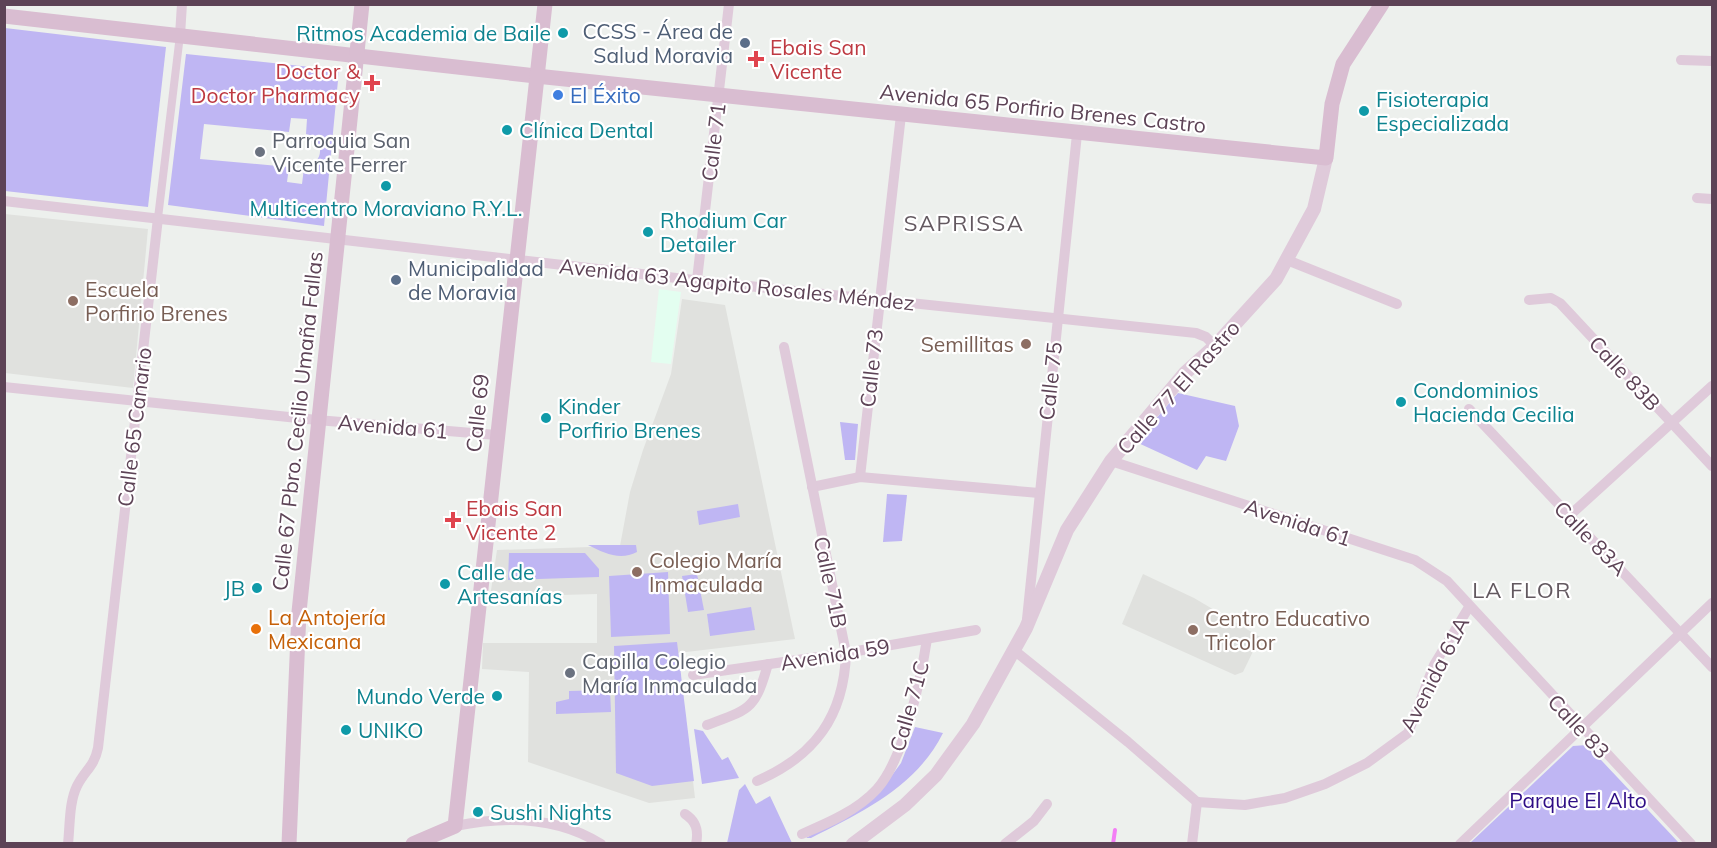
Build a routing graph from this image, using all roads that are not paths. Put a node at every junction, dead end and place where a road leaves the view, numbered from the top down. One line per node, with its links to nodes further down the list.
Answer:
1 (182, 4): 7 (street, Calle 65 Canario)
2 (362, 4): 8 (main road, Calle 67 Pbro. Cecilio Umaña Fallas)
3 (544, 4): 11 (main road, Calle 69)
4 (729, 4): 12 (street, Calle 71)
5 (1383, 4): 15 (main road)
6 (4, 16): 7 (main road, Avenida 65 Porfirio Brenes Castro)
7 (180, 35): 8 (main road, Avenida 65 Porfirio Brenes Castro); 19 (street, Calle 65 Canario)
8 (356, 55): 11 (main road, Avenida 65 Porfirio Brenes Castro); 20 (main road, Calle 67 Pbro. Cecilio Umaña Fallas)
9 (1681, 60): 10 (street)
10 (1713, 62)
11 (536, 76): 12 (main road, Avenida 65 Porfirio Brenes Castro); 21 (main road, Calle 69)
12 (718, 95): 13 (main road, Avenida 65 Porfirio Brenes Castro); 23 (street, Calle 71)
13 (901, 115): 14 (main road, Avenida 65 Porfirio Brenes Castro); 24 (street, Calle 73)
14 (1077, 134): 15 (main road, Avenida 65 Porfirio Brenes Castro); 27 (street, Calle 75)
15 (1326, 158): 22 (street, Calle 77 El Rastro)
16 (1697, 198): 17 (street)
17 (1713, 199)
18 (4, 201): 19 (street, Avenida 63 Agapito Rosales Méndez)
19 (158, 218): 20 (street, Avenida 63 Agapito Rosales Méndez); 32 (street, Calle 65 Canario)
20 (337, 238): 21 (street, Avenida 63 Agapito Rosales Méndez); 34 (main road, Calle 67 Pbro. Cecilio Umaña Fallas)
21 (515, 260): 23 (street, Avenida 63 Agapito Rosales Méndez); 36 (main road, Calle 69)
22 (1287, 260): 26 (street); 28 (street, Calle 77 El Rastro)
23 (697, 280): 24 (street, Avenida 63 Agapito Rosales Méndez)
24 (878, 300): 27 (street, Avenida 63 Agapito Rosales Méndez); 39 (street, Calle 73)
25 (1529, 300): 35 (street, Calle 83B)
26 (1397, 304)
27 (1056, 319): 28 (street, Avenida 63 Agapito Rosales Méndez); 41 (street, Calle 75)
28 (1215, 346): 37 (street, Calle 77 El Rastro)
29 (784, 347): 40 (street, Calle 71B)
30 (1713, 386): 35 (street)
31 (4, 387): 32 (street, Avenida 61)
32 (138, 401): 34 (street, Avenida 61); 62 (street, Calle 65 Canario)
33 (1469, 409): 42 (street, Calle 83A)
34 (317, 420): 36 (street, Avenida 61); 63 (main road, Calle 67 Pbro. Cecilio Umaña Fallas)
35 (1672, 423): 38 (street, Calle 83B); 42 (street)
36 (496, 435): 60 (main road, Calle 69)
37 (1111, 461): 44 (street, Avenida 61); 45 (street, Calle 77 El Rastro)
38 (1713, 466)
39 (860, 477): 40 (street); 41 (street)
40 (812, 487): 50 (street, Calle 71B)
41 (1039, 493): 45 (street, Calle 75)
42 (1569, 516): 47 (street, Calle 83A)
43 (1713, 603): 47 (street)
44 (1469, 607): 55 (street, Calle 83); 57 (street, Avenida 61A)
45 (1026, 628): 49 (street, Calle 77 El Rastro)
46 (976, 630): 48 (street, Avenida 59)
47 (1681, 633): 52 (street, Calle 83A); 55 (street)
48 (927, 639): 50 (street, Avenida 59); 61 (street, Calle 71C)
49 (1015, 651): 57 (street); 67 (street, Calle 77 El Rastro)
50 (846, 653): 51 (street, Avenida 59); 56 (street, Calle 71B)
51 (768, 664): 53 (street, Avenida 59); 54 (street)
52 (1713, 667)
53 (693, 675)
54 (707, 725)
55 (1580, 727): 70 (street); 71 (street, Calle 83)
56 (757, 781)
57 (1197, 802): 69 (street)
58 (1047, 804): 68 (street)
59 (685, 814): 66 (street)
60 (455, 826): 64 (main road); 65 (street)
61 (802, 834)
62 (68, 843)
63 (289, 843)
64 (413, 843)
65 (601, 843)
66 (696, 843)
67 (853, 843)
68 (1005, 843)
69 (1192, 843)
70 (1460, 843)
71 (1691, 843)

